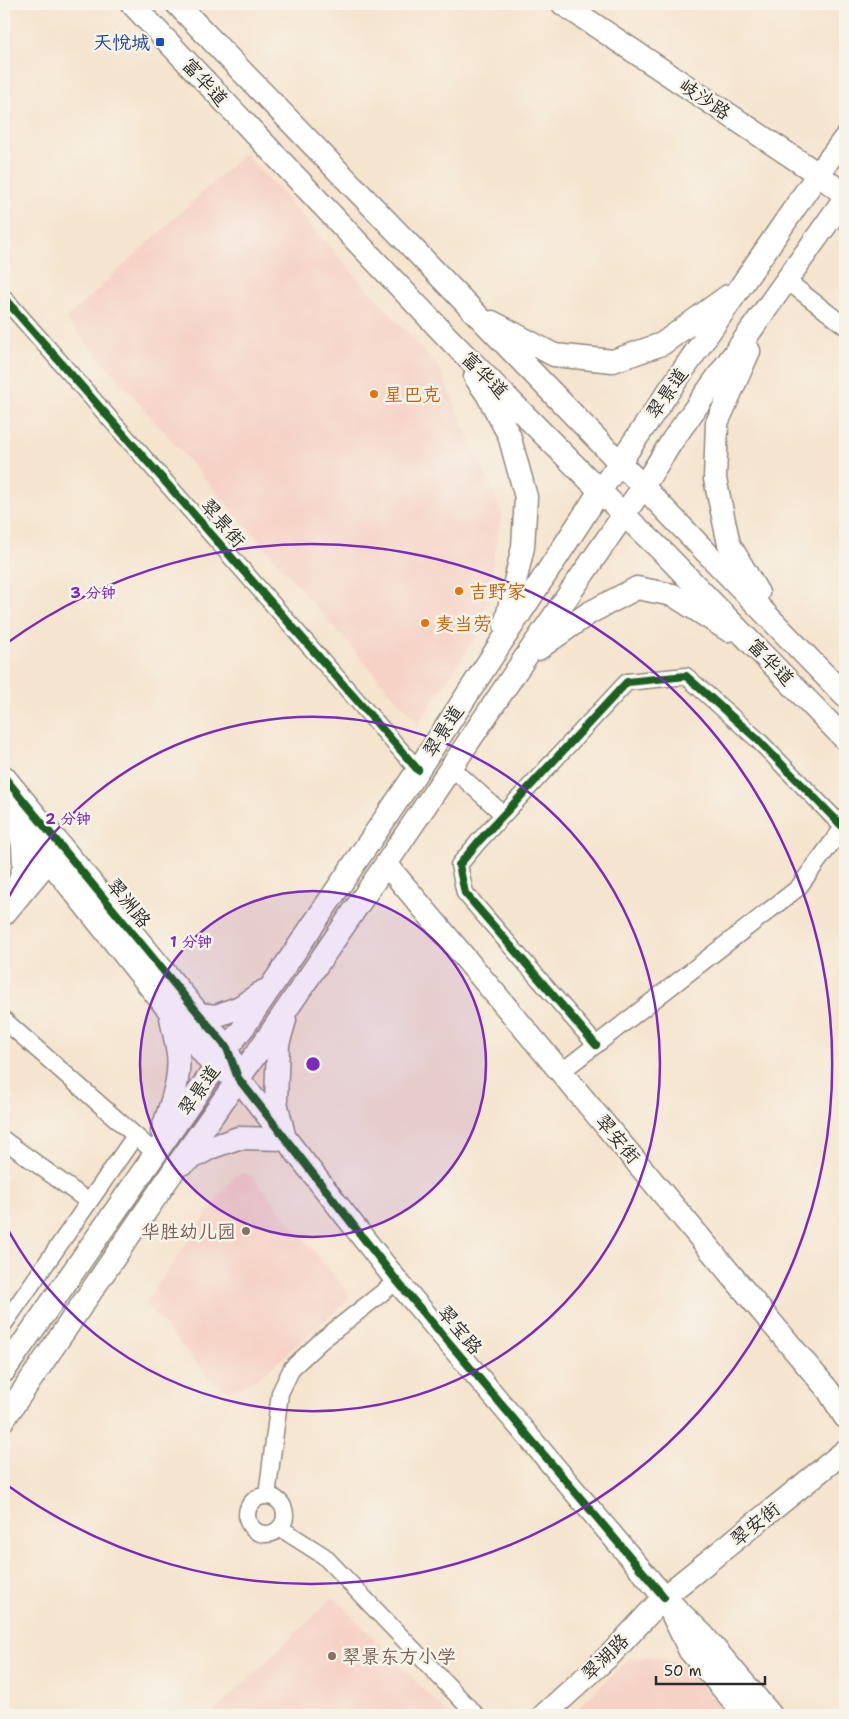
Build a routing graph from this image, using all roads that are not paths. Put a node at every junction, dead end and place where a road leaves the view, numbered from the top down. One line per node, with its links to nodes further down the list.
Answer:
1 (132, 4): 13 (main road, 富华道)
2 (177, 4): 11 (main road, 富华道)
3 (566, 5): 5 (main road, 岐沙路)
4 (845, 138): 5 (main road, 翠景道)
5 (818, 174): 6 (main road, 岐沙路); 8 (main road, 翠景道)
6 (845, 197): 7 (main road, 翠景道)
7 (786, 280): 10 (main road, 翠景道); 12 (street)
8 (741, 286): 11 (main road); 14 (main road, 翠景道)
9 (4, 298): 25 (street, 翠景街)
10 (768, 307): 15 (main road, 翠景道); 18 (main road)
11 (472, 312): 14 (main road, 富华道)
12 (845, 326)
13 (451, 341): 16 (main road, 富华道); 19 (main road)
14 (620, 462): 15 (main road, 富华道); 16 (main road, 翠景道)
15 (643, 487): 17 (main road, 翠景道); 18 (main road, 富华道)
16 (600, 491): 17 (main road, 富华道); 19 (main road, 翠景道)
17 (624, 515): 20 (main road, 富华道); 21 (main road, 翠景道)
18 (778, 626): 22 (main road, 富华道)
19 (502, 639): 25 (main road, 翠景道)
20 (757, 648): 21 (main road); 23 (main road, 富华道)
21 (525, 658): 24 (main road, 翠景道)
22 (845, 696)
23 (845, 739)
24 (451, 767): 28 (street); 31 (main road, 翠景道)
25 (418, 770): 34 (main road, 翠景道)
26 (4, 777): 30 (main road, 翠洲路)
27 (11, 812): 30 (main road, 翠洲路); 33 (main road)
28 (504, 814): 29 (street); 39 (street)
29 (844, 826): 39 (street)
30 (56, 854): 32 (main road, 翠洲路); 33 (main road); 37 (main road, 翠洲路)
31 (386, 864): 35 (main road, 翠景道); 42 (main road, 翠安街)
32 (80, 898): 33 (main road); 36 (main road, 翠洲路)
33 (8, 908)
34 (272, 985): 37 (main road); 40 (main road, 翠景道)
35 (290, 1003): 43 (main road, 翠景道); 45 (main road)
36 (170, 1011): 37 (main road); 41 (main road, 翠洲路); 47 (main road)
37 (200, 1016): 40 (main road, 翠洲路)
38 (4, 1020): 44 (street)
39 (596, 1044): 42 (street)
40 (227, 1048): 41 (main road, 翠景道); 43 (main road, 翠洲路)
41 (215, 1068): 43 (main road, 翠洲路); 47 (main road, 翠景道)
42 (561, 1072): 53 (main road, 翠安街)
43 (238, 1078): 45 (main road, 翠宝路); 48 (main road, 翠景道)
44 (136, 1136): 47 (street); 49 (street)
45 (285, 1139): 48 (main road); 50 (main road, 翠宝路)
46 (4, 1140): 49 (street)
47 (155, 1153): 52 (main road, 翠景道)
48 (176, 1167): 54 (main road, 翠景道)
49 (90, 1202): 51 (street)
50 (397, 1281): 57 (street); 59 (main road, 翠宝路)
51 (4, 1324)
52 (4, 1371)
53 (845, 1417)
54 (4, 1419)
55 (845, 1452): 59 (main road, 翠安街)
56 (845, 1468): 59 (main road)
57 (267, 1496): 58 (street); 58 (street)
58 (280, 1528): 60 (street)
59 (664, 1597): 61 (main road, 翠湖路); 62 (main road, 翠宝路); 63 (main road, 翠宝路)
60 (476, 1715)
61 (544, 1715)
62 (746, 1715)
63 (771, 1715)

